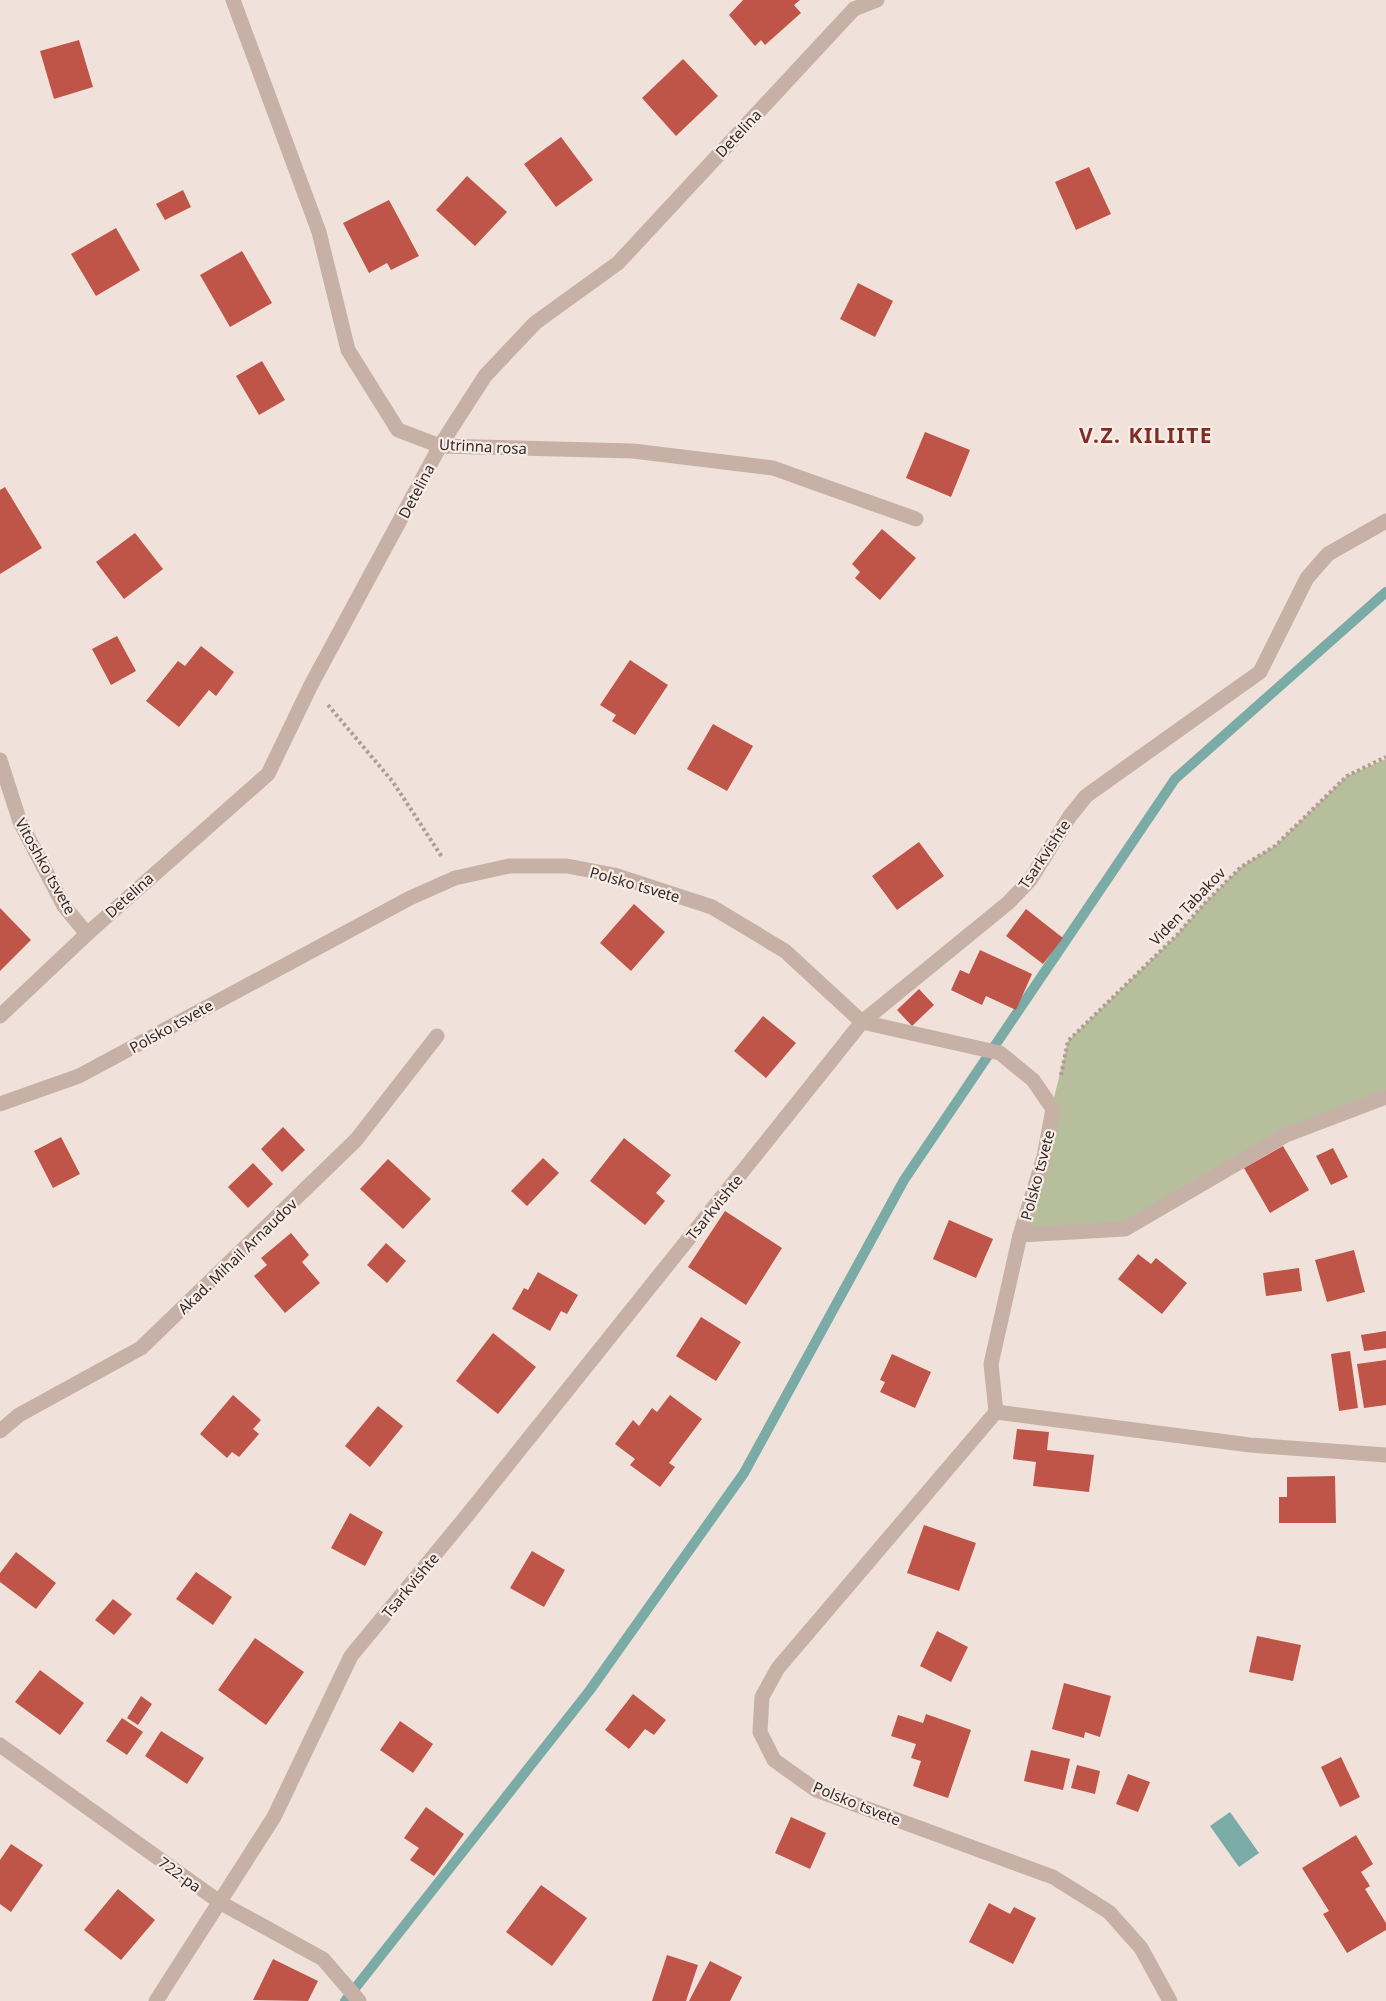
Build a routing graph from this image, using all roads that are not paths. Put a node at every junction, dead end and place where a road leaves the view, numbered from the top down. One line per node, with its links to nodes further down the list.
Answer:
1 (233, 0): 4 (street, Utrinna rosa)
2 (877, 0): 3 (street, Detelina)
3 (851, 4): 4 (street, Detelina)
4 (440, 446): 5 (street, Utrinna rosa); 8 (street, Detelina)
5 (916, 519)
6 (1386, 521): 10 (street, Tsarkvishte)
7 (0, 760): 8 (street, Vitoshko tsvete)
8 (87, 934): 9 (street, Detelina)
9 (0, 1016)
10 (862, 1022): 13 (street, Polsko tsvete); 14 (street, Polsko tsvete); 19 (street, Tsarkvishte)
11 (436, 1036): 16 (street, Akad. Mihail Arnaudov)
12 (1386, 1097): 14 (street, Polsko tsvete)
13 (0, 1104)
14 (1020, 1236): 15 (street, Polsko tsvete)
15 (996, 1412): 17 (street); 22 (street, Polsko tsvete)
16 (0, 1431)
17 (1386, 1455)
18 (0, 1745): 19 (street, 722-ра)
19 (220, 1903): 20 (street, Tsarkvishte); 21 (street, 722-ра)
20 (156, 2001)
21 (358, 2001)
22 (1170, 2001)

